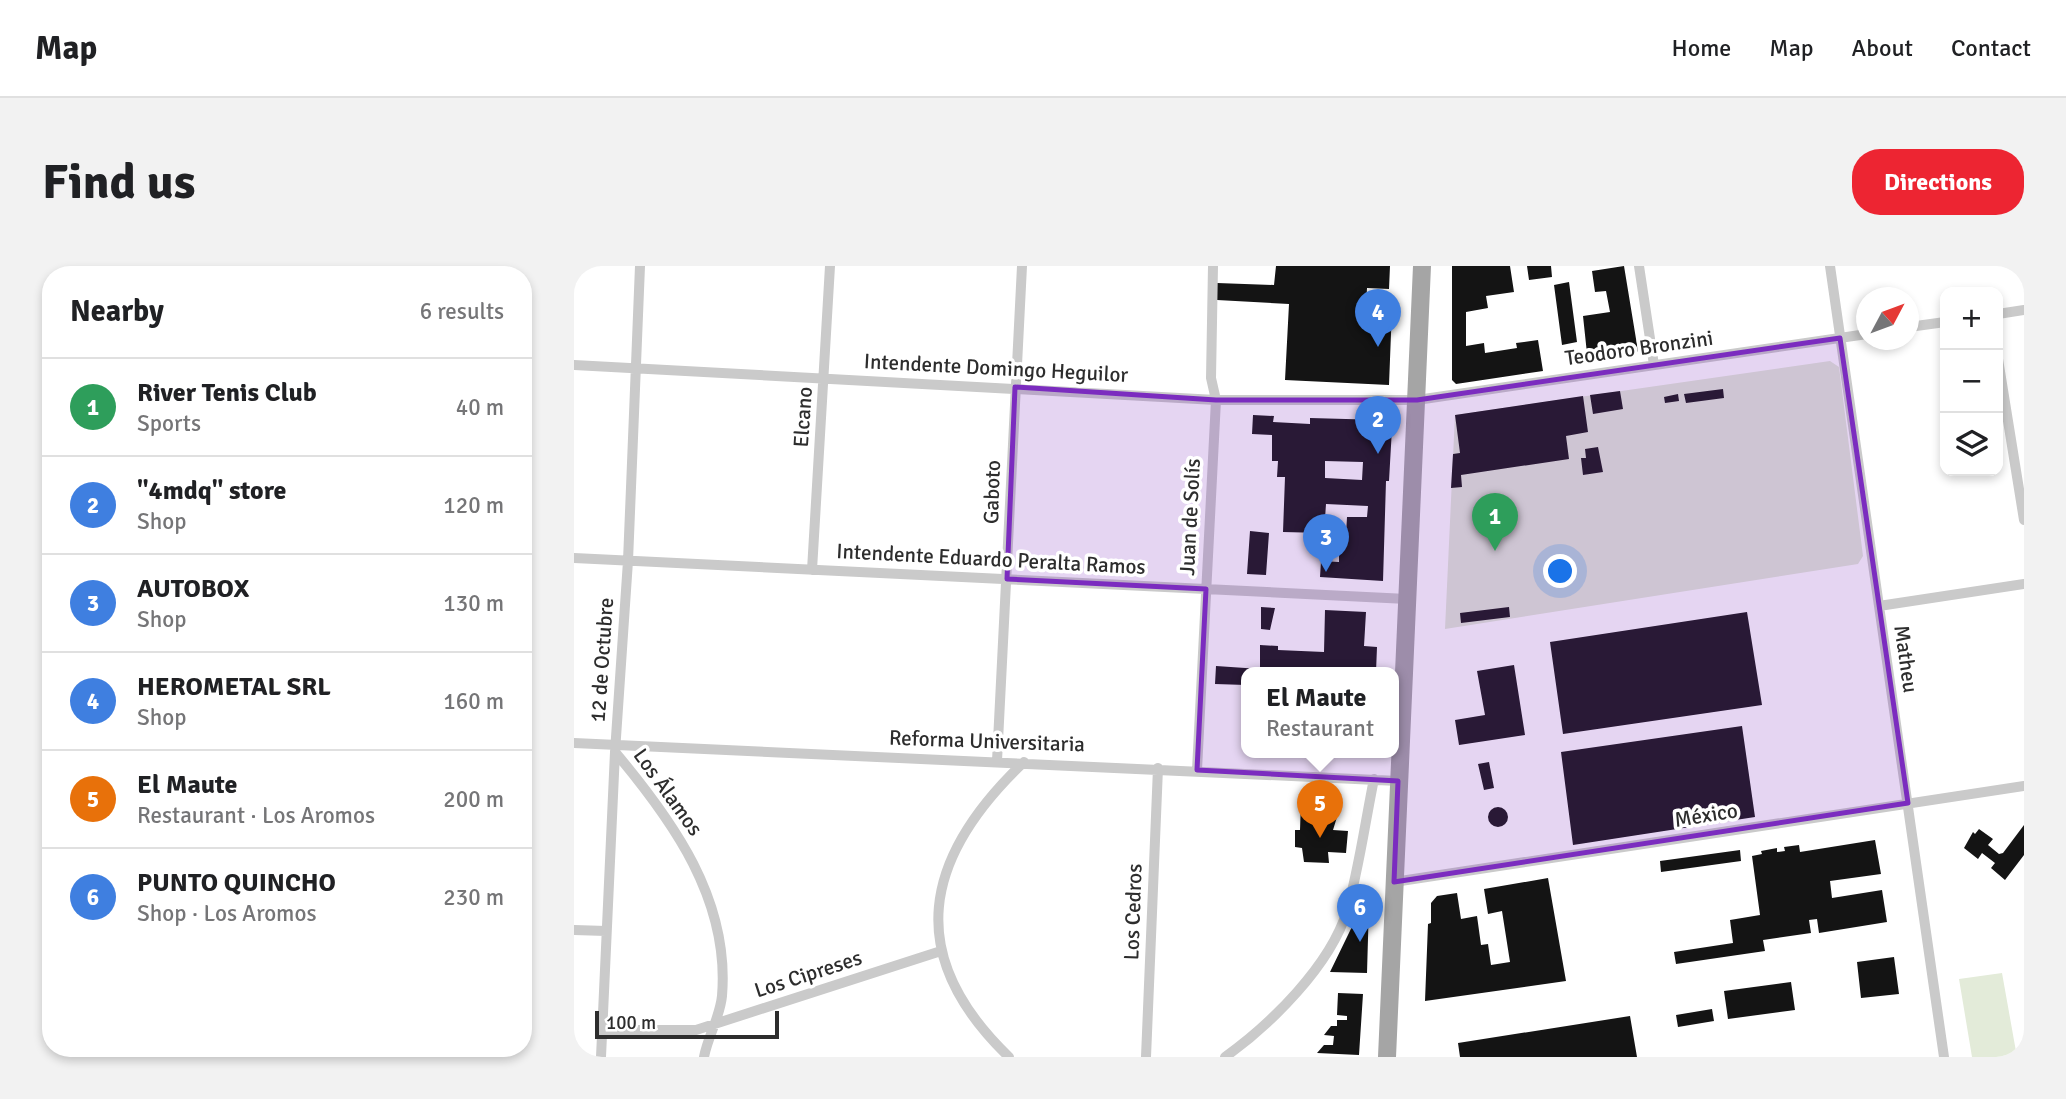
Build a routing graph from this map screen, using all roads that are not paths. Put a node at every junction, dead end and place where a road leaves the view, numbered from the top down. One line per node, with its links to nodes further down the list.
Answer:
1 (640, 266): 16 (street, 12 de Octubre)
2 (830, 266): 17 (street, Elcano)
3 (1022, 266): 18 (street, Gaboto)
4 (1213, 266): 20 (street, Juan de Solís)
5 (1422, 266): 21 (main road)
6 (1639, 266): 15 (street)
7 (1830, 266): 13 (street, Matheu)
8 (2024, 310): 9 (street)
9 (2003, 313)
10 (1940, 323): 11 (street)
11 (1919, 326)
12 (1856, 336): 13 (street, Teodoro Bronzini)
13 (1840, 338): 15 (street, Teodoro Bronzini); 30 (street, Matheu)
14 (574, 365): 16 (street, Intendente Domingo Heguilor)
15 (1654, 365): 21 (street, Teodoro Bronzini)
16 (635, 369): 17 (street, Intendente Domingo Heguilor); 24 (street, 12 de Octubre)
17 (825, 378): 18 (street, Intendente Domingo Heguilor); 25 (street, Elcano)
18 (1015, 387): 20 (street, Intendente Domingo Heguilor); 26 (street, Gaboto)
19 (2003, 390): 22 (street)
20 (1216, 400): 21 (street, Intendente Domingo Heguilor); 28 (street, Juan de Solís)
21 (1417, 400): 29 (main road)
22 (2024, 520)
23 (574, 558): 24 (street, Intendente Eduardo Peralta Ramos)
24 (628, 561): 25 (street, Intendente Eduardo Peralta Ramos); 32 (street, 12 de Octubre)
25 (812, 570): 26 (street, Intendente Eduardo Peralta Ramos)
26 (1007, 579): 28 (street, Intendente Eduardo Peralta Ramos); 33 (street, Gaboto)
27 (2024, 584): 30 (street)
28 (1206, 589): 29 (street, Intendente Eduardo Peralta Ramos); 36 (street, Juan de Solís)
29 (1407, 599): 38 (main road)
30 (1879, 606): 40 (street, Matheu)
31 (574, 743): 32 (street, Reforma Universitaria)
32 (615, 749): 33 (street, Reforma Universitaria); 43 (street, 12 de Octubre); 45 (street, Los Álamos)
33 (997, 761): 34 (street, Reforma Universitaria)
34 (1024, 762): 35 (street, Reforma Universitaria); 44 (street)
35 (1158, 768): 36 (street, Reforma Universitaria); 50 (street, Los Cedros)
36 (1197, 770): 37 (street, Reforma Universitaria)
37 (1374, 779): 38 (street, Reforma Universitaria); 51 (street)
38 (1398, 781): 41 (main road)
39 (2024, 786): 40 (street, México)
40 (1908, 803): 41 (street, México); 53 (street, Matheu)
41 (1394, 882): 52 (main road)
42 (574, 930): 43 (street)
43 (606, 931): 46 (street, 12 de Octubre)
44 (941, 951): 45 (street, Los Cipreses); 49 (street)
45 (714, 1025): 46 (street, Los Cipreses); 48 (street, Los Álamos)
46 (602, 1030): 47 (street, 12 de Octubre)
47 (601, 1057)
48 (704, 1057)
49 (1009, 1057)
50 (1146, 1057)
51 (1225, 1057)
52 (1387, 1057)
53 (1944, 1057)

